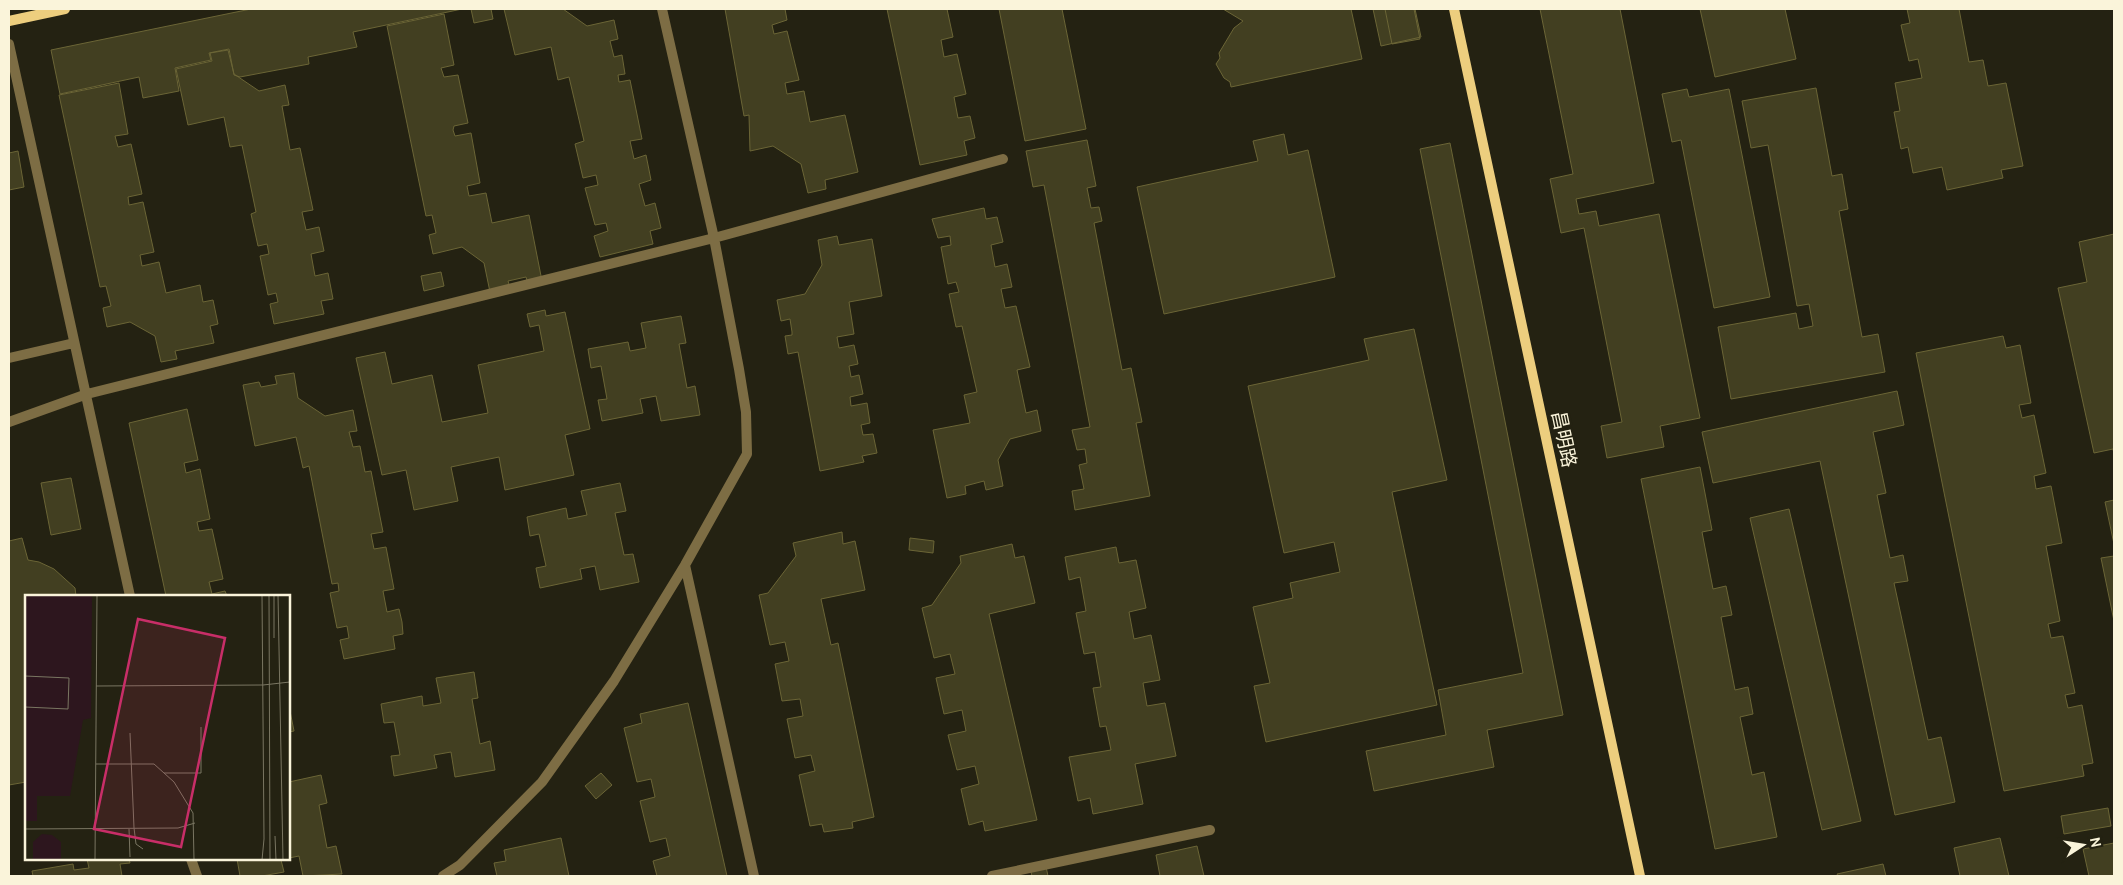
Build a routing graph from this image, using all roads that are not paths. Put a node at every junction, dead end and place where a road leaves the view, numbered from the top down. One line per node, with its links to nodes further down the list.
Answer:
1 (65, 9): 4 (street)
2 (662, 9): 7 (lane)
3 (1454, 9): 20 (street, 昌明路)
4 (9, 20)
5 (9, 44): 8 (lane)
6 (1003, 158): 7 (lane)
7 (714, 238): 10 (lane); 12 (lane)
8 (74, 343): 9 (lane); 10 (lane)
9 (9, 358)
10 (86, 394): 11 (lane); 13 (lane)
11 (9, 422)
12 (685, 565): 17 (lane); 18 (lane)
13 (130, 595)
14 (1210, 830): 19 (lane)
15 (191, 860): 16 (lane)
16 (198, 876)
17 (443, 876)
18 (754, 876)
19 (992, 876)
20 (1640, 876)

